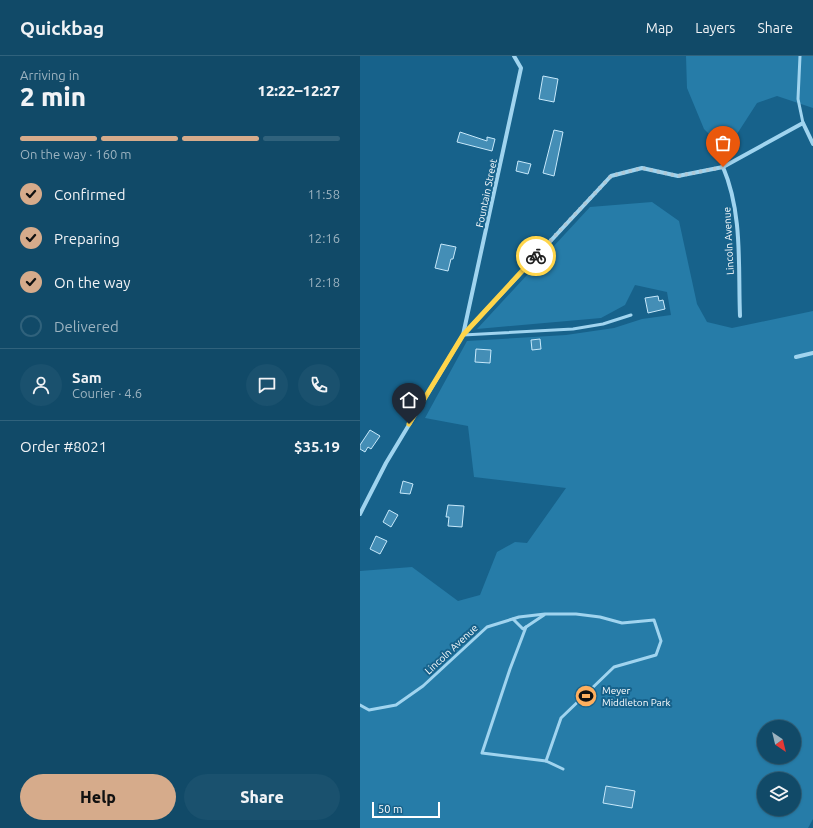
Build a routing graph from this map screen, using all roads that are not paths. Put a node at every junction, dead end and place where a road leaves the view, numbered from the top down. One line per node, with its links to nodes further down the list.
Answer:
1 (514, 56): 8 (street, Fountain Street)
2 (800, 56): 3 (lane)
3 (803, 123): 4 (street); 5 (street)
4 (813, 144)
5 (723, 167): 7 (street, Lincoln Avenue); 8 (street)
6 (631, 315): 8 (lane)
7 (740, 316)
8 (463, 335): 11 (street)
9 (813, 353): 10 (street)
10 (796, 357)
11 (360, 514)
12 (545, 614): 13 (lane, Lincoln Avenue); 14 (lane); 16 (lane, Lincoln Avenue)
13 (512, 619): 14 (lane); 15 (lane, Lincoln Avenue)
14 (526, 627): 16 (lane)
15 (360, 705)
16 (546, 760): 17 (lane)
17 (563, 769)

